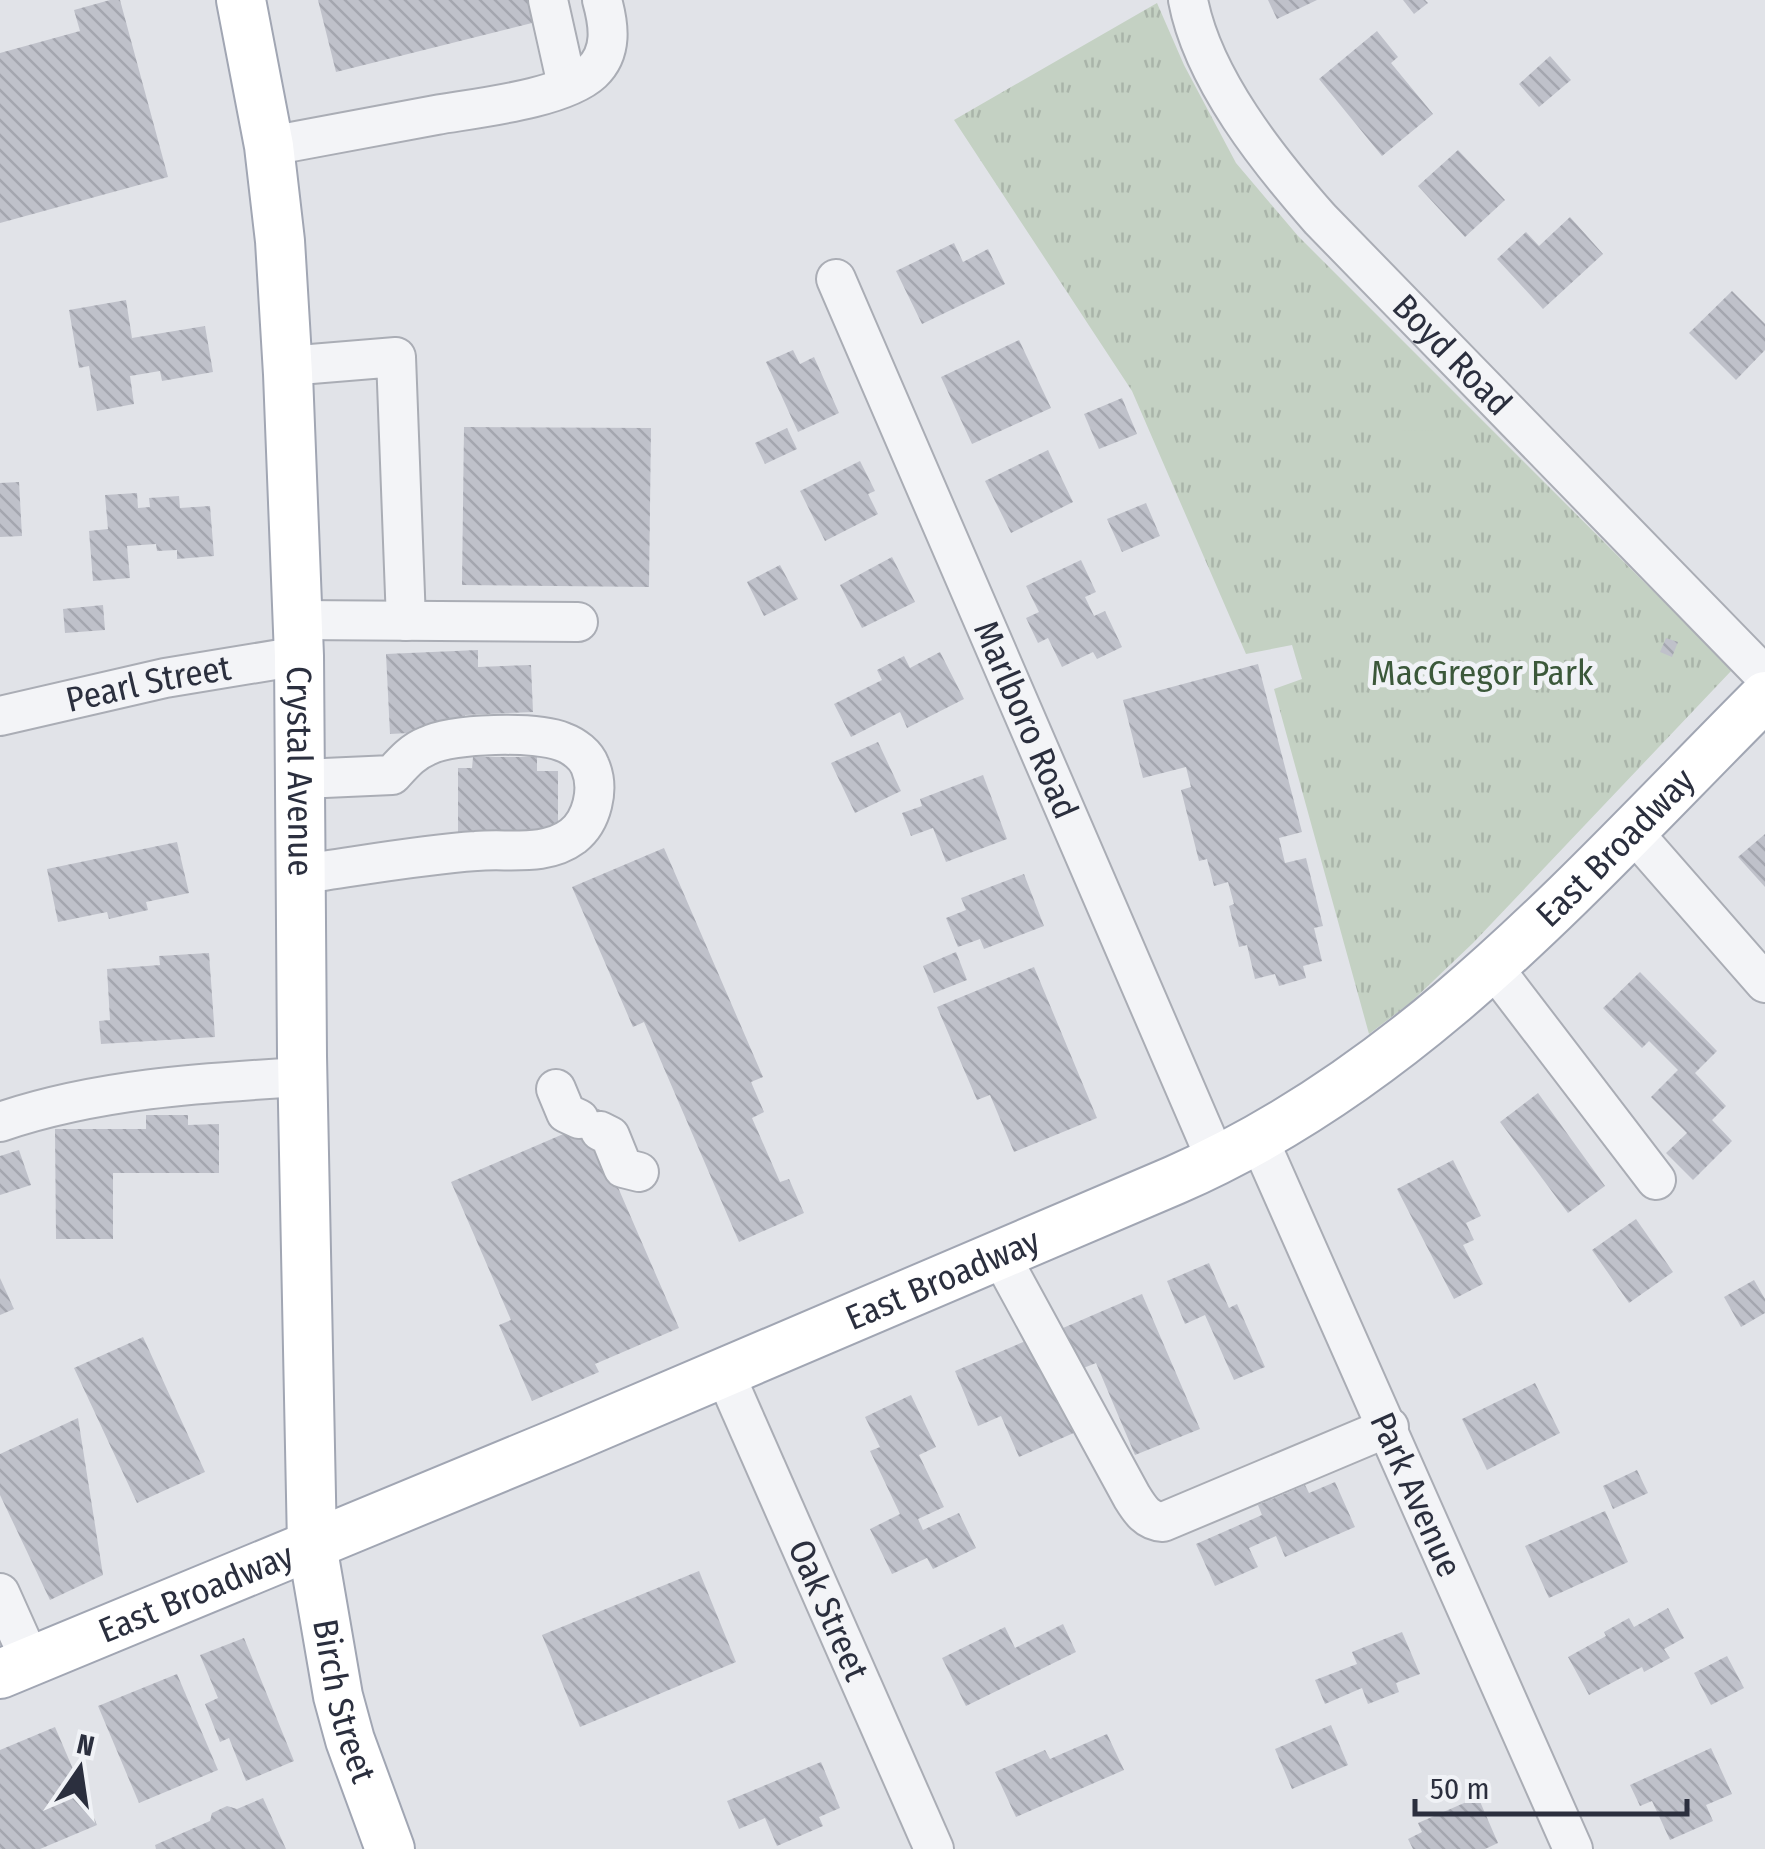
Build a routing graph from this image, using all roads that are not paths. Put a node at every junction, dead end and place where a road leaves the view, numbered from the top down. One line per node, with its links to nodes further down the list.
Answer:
1 (241, 0): 7 (main road, Crystal Avenue)
2 (548, 0): 6 (street)
3 (570, 0): 6 (street)
4 (602, 0): 6 (street)
5 (1188, 0): 13 (street, Boyd Road)
6 (578, 80): 7 (street)
7 (269, 146): 9 (main road, Crystal Avenue)
8 (836, 279): 25 (street, Marlboro Road)
9 (288, 366): 10 (street); 12 (main road, Crystal Avenue)
10 (406, 621): 11 (street, Pearl Street); 12 (street, Pearl Street)
11 (578, 622)
12 (299, 638): 15 (street, Pearl Street); 16 (main road, Crystal Avenue)
13 (1765, 676)
14 (1765, 696): 17 (main road, East Broadway)
15 (0, 716)
16 (302, 779): 18 (main road, Crystal Avenue); 18 (street)
17 (1631, 830): 19 (main road, East Broadway); 20 (street)
18 (302, 874): 21 (main road, Crystal Avenue)
19 (1493, 967): 24 (main road, East Broadway); 27 (street)
20 (1765, 983)
21 (302, 1078): 23 (street); 31 (main road, Crystal Avenue)
22 (556, 1089): 26 (street)
23 (0, 1122)
24 (1260, 1140): 25 (main road, East Broadway); 30 (street, Park Avenue)
25 (1217, 1162): 28 (main road, East Broadway)
26 (639, 1172)
27 (1656, 1180)
28 (1000, 1255): 29 (main road, East Broadway); 30 (street)
29 (724, 1372): 31 (main road, East Broadway); 35 (street, Oak Street)
30 (1389, 1427): 36 (street, Park Avenue)
31 (312, 1545): 33 (main road, East Broadway); 34 (main road, Birch Street)
32 (0, 1593): 33 (street)
33 (15, 1667)
34 (390, 1849)
35 (934, 1849)
36 (1573, 1849)

